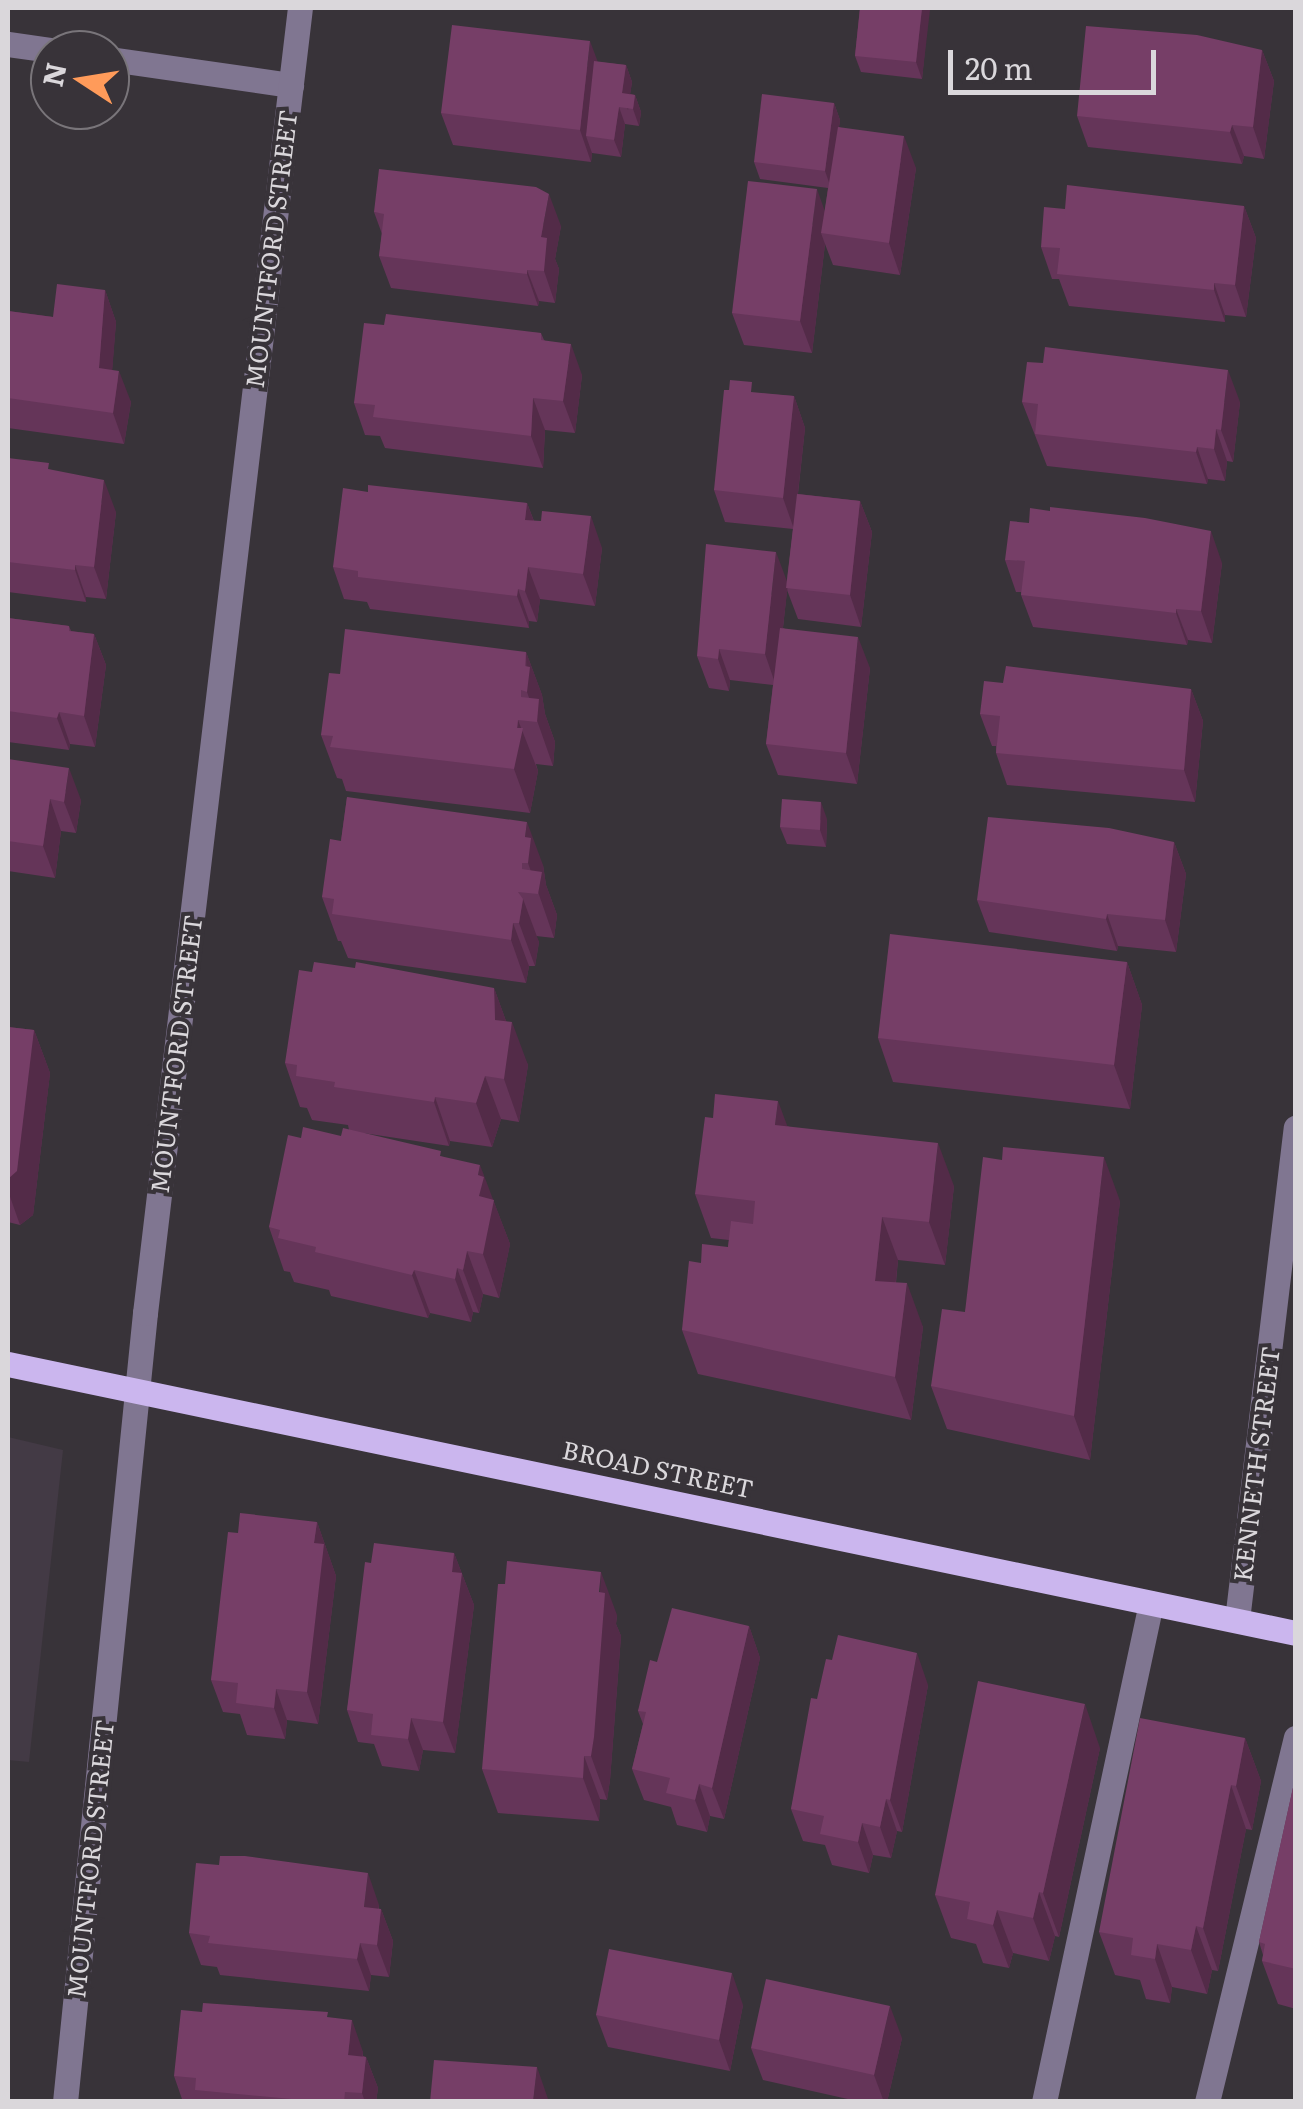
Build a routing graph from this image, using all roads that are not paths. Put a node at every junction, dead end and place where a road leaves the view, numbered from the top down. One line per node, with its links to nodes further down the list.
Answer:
1 (300, 8): 3 (street, MOUNTFORD STREET)
2 (130, 62): 3 (street)
3 (291, 85): 6 (street, MOUNTFORD STREET)
4 (1296, 1128): 8 (street, KENNETH STREET)
5 (8, 1364): 6 (main road, BROAD STREET)
6 (137, 1392): 7 (main road, BROAD STREET); 11 (street, MOUNTFORD STREET)
7 (1151, 1603): 8 (main road, BROAD STREET); 12 (street)
8 (1238, 1620): 9 (main road, BROAD STREET)
9 (1296, 1633)
10 (1296, 1738): 13 (street)
11 (66, 2102)
12 (1044, 2102)
13 (1207, 2102)

